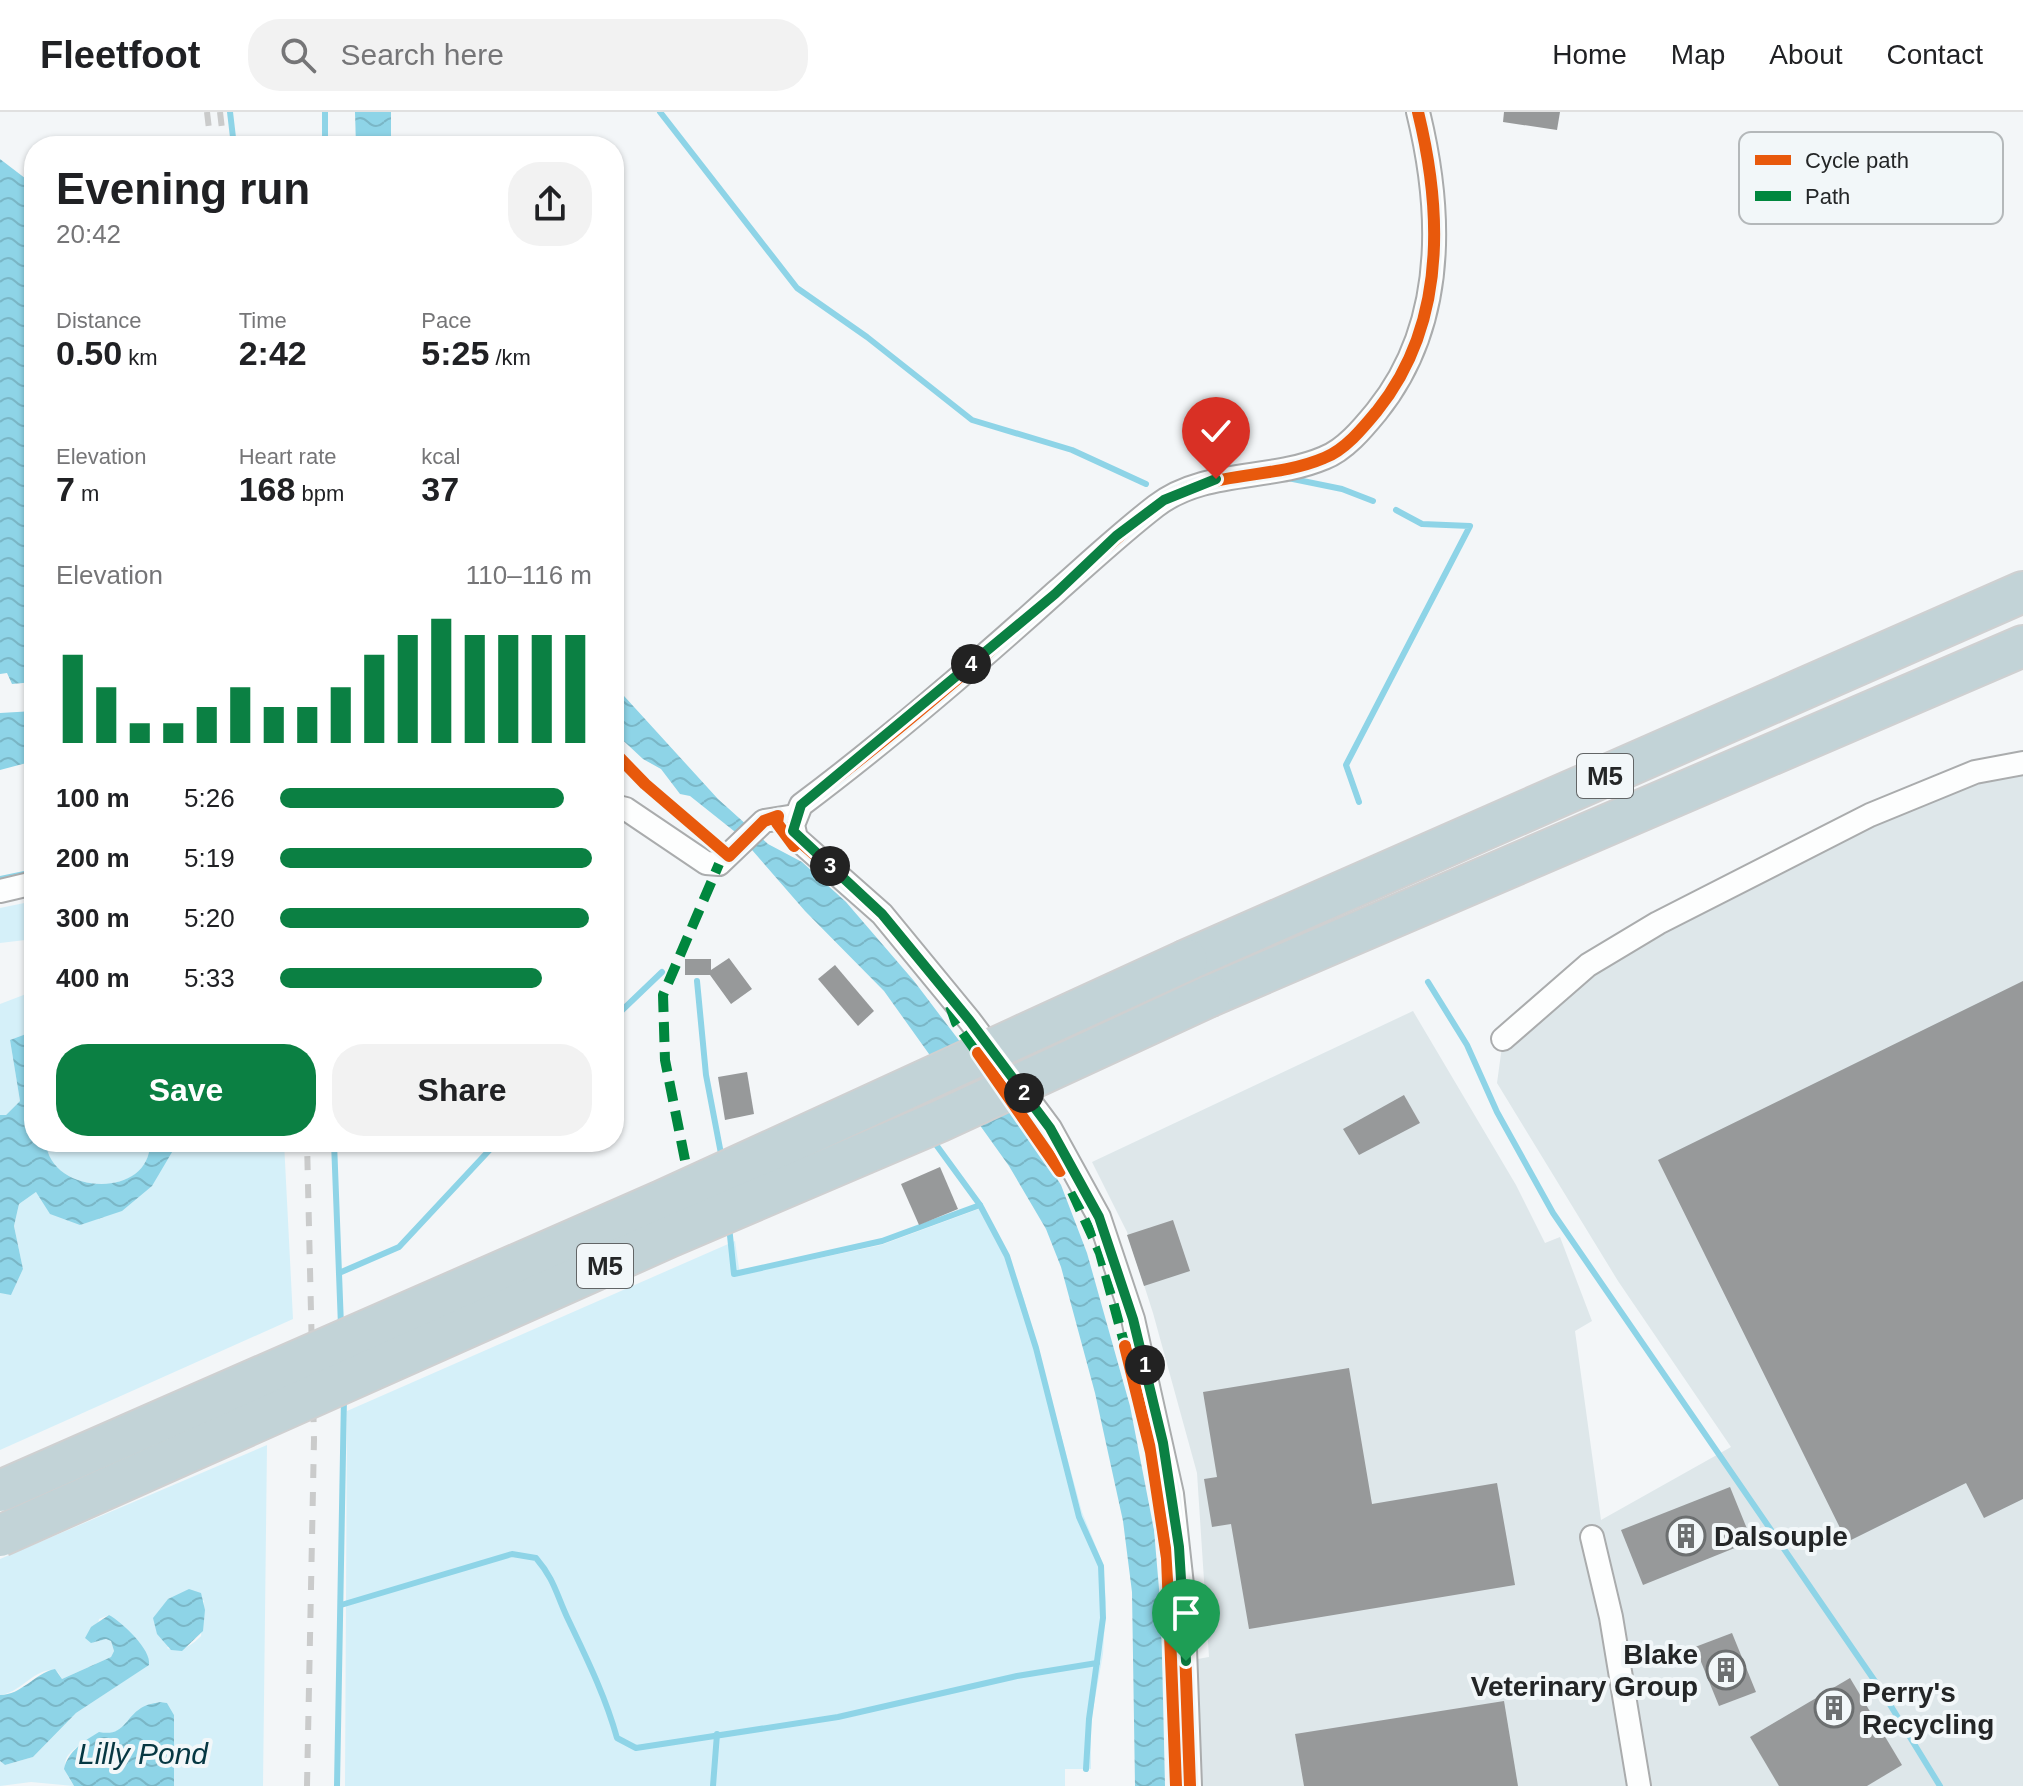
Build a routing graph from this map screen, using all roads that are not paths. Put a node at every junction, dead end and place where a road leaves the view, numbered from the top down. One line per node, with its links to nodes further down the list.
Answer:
1 (1418, 112): 6 (street)
2 (2023, 592): 10 (highway, M5, bridge)
3 (2023, 646): 11 (highway, M5, bridge)
4 (2023, 763): 9 (street)
5 (624, 808): 6 (street)
6 (795, 816): 13 (street)
7 (24, 885): 8 (street)
8 (0, 891)
9 (1503, 1039)
10 (0, 1491)
11 (0, 1536)
12 (1592, 1537): 14 (street)
13 (1190, 1786)
14 (1639, 1786)

